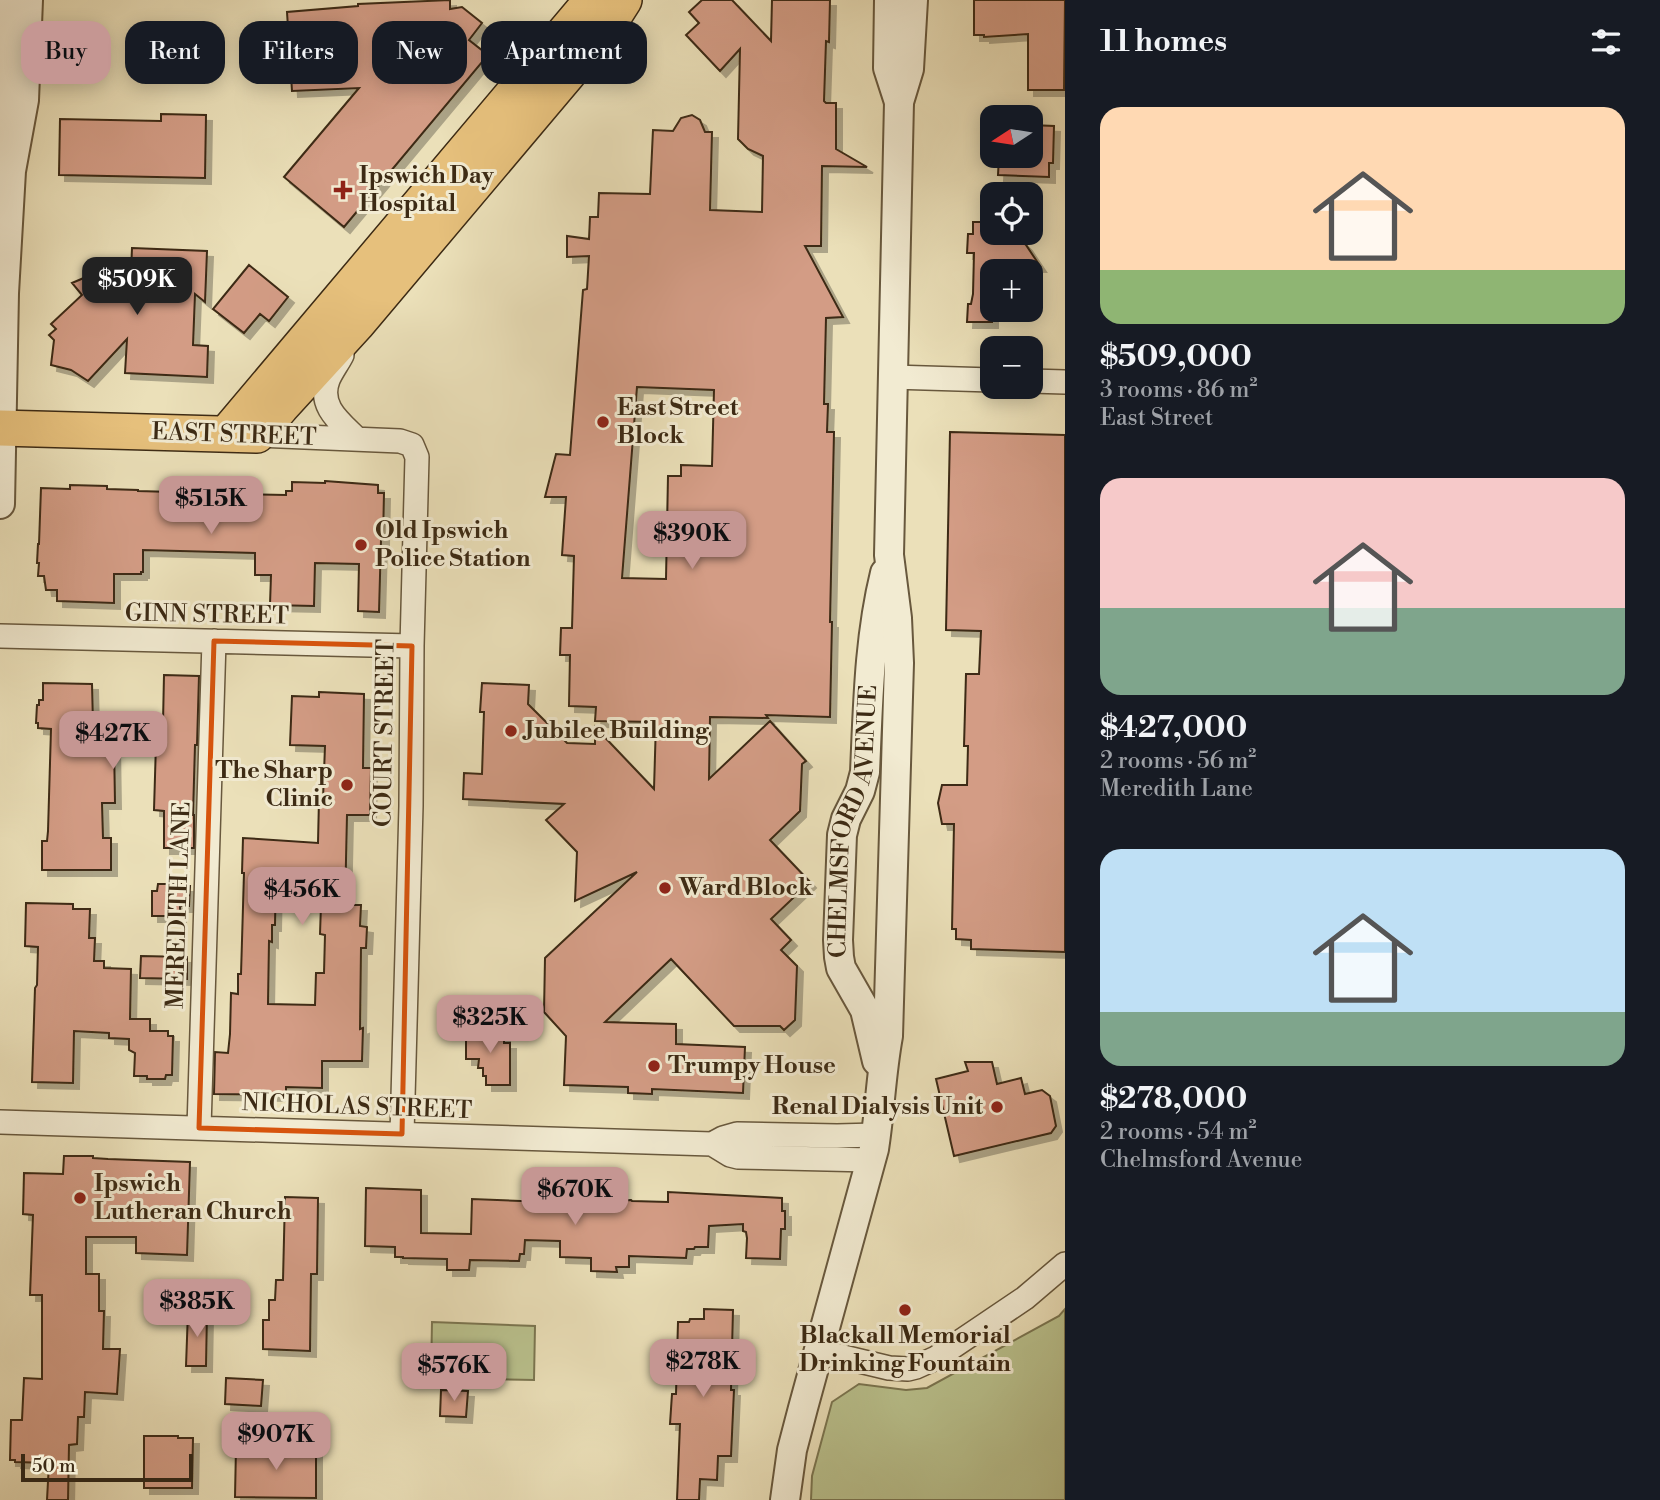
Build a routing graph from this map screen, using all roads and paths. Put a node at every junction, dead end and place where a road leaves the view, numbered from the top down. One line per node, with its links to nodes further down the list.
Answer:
1 (2, 0): 11 (street)
2 (28, 0): 11 (street)
3 (580, 0): 7 (main road)
4 (889, 0): 10 (street, CHELMSFORD AVENUE)
5 (914, 0): 10 (street, CHELMSFORD AVENUE)
6 (615, 5): 8 (main road); 12 (main road)
7 (570, 21)
8 (586, 21)
9 (524, 84): 18 (main road)
10 (899, 102): 13 (street, CHELMSFORD AVENUE)
11 (11, 171): 17 (street)
12 (357, 324): 18 (main road); 19 (street)
13 (892, 377): 14 (street); 22 (street, CHELMSFORD AVENUE)
14 (980, 380)
15 (1043, 381): 16 (street)
16 (1065, 382)
17 (0, 428): 18 (main road, EAST STREET); 21 (street)
18 (242, 435): 19 (street, EAST STREET)
19 (356, 438): 20 (street, EAST STREET)
20 (416, 500): 25 (street, COURT STREET)
21 (0, 504)
22 (890, 563): 26 (street, CHELMSFORD AVENUE); 27 (street, CHELMSFORD AVENUE)
23 (0, 636): 24 (street, GINN STREET)
24 (214, 641): 25 (street, GINN STREET); 32 (street, MEREDITH LANE)
25 (412, 646): 33 (street, COURT STREET)
26 (895, 807): 27 (street); 28 (street, CHELMSFORD AVENUE)
27 (849, 814): 29 (street, CHELMSFORD AVENUE)
28 (891, 941): 29 (street); 30 (street, CHELMSFORD AVENUE)
29 (840, 965): 30 (street, CHELMSFORD AVENUE)
30 (881, 1080): 34 (street, CHELMSFORD AVENUE)
31 (0, 1122): 32 (street, NICHOLAS STREET)
32 (199, 1128): 33 (street, NICHOLAS STREET)
33 (402, 1134): 34 (street, NICHOLAS STREET)
34 (873, 1147): 36 (street, CHELMSFORD AVENUE)
35 (1065, 1264): 36 (street)
36 (818, 1351): 37 (street, CHELMSFORD AVENUE)
37 (785, 1500)

